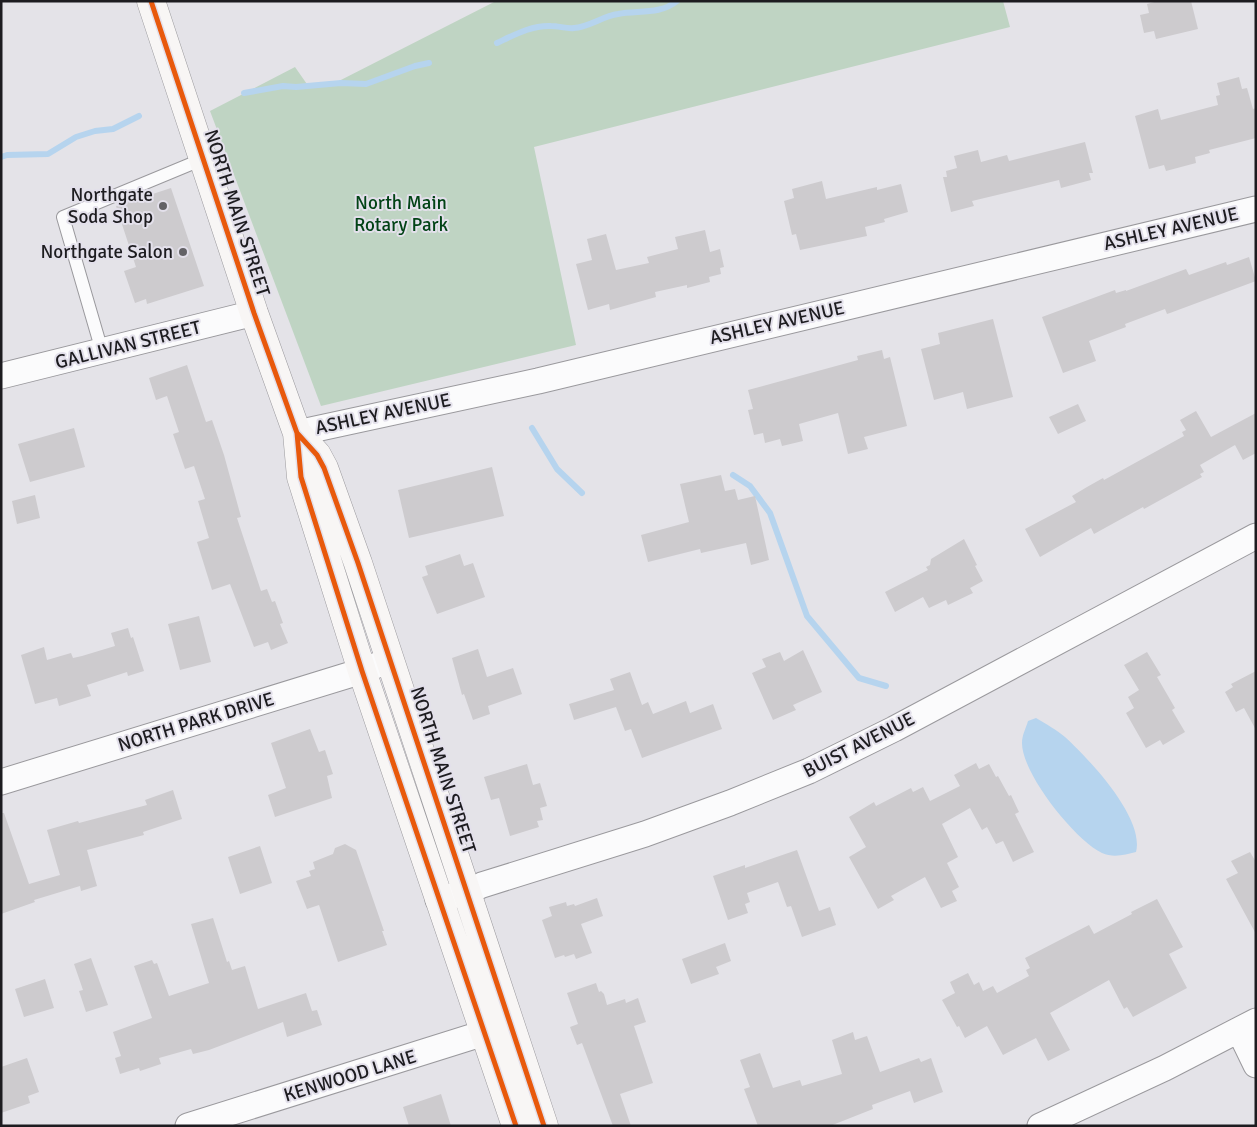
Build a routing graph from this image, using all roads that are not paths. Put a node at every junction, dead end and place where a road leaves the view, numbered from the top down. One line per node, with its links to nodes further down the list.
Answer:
1 (151, 1): 2 (street, NORTH MAIN STREET)
2 (203, 159): 4 (street, NORTH MAIN STREET); 5 (lane)
3 (1256, 209): 7 (street, ASHLEY AVENUE)
4 (254, 313): 5 (street, GALLIVAN STREET); 7 (street, NORTH MAIN STREET)
5 (102, 351): 6 (street, GALLIVAN STREET)
6 (1, 376)
7 (297, 433): 9 (street, NORTH MAIN STREET); 10 (street, NORTH MAIN STREET)
8 (1256, 536): 12 (street, BUIST AVENUE)
9 (390, 660): 10 (street, NORTH PARK DRIVE); 12 (street, NORTH MAIN STREET)
10 (362, 671): 11 (street, NORTH PARK DRIVE); 13 (street, NORTH MAIN STREET)
11 (1, 782)
12 (467, 892): 13 (street, BUIST AVENUE); 14 (street, NORTH MAIN STREET)
13 (438, 900): 16 (street, NORTH MAIN STREET)
14 (511, 1025): 16 (street, KENWOOD LANE); 20 (street, NORTH MAIN STREET)
15 (1247, 1026): 17 (street); 21 (street)
16 (484, 1034): 18 (street, KENWOOD LANE); 19 (street, NORTH MAIN STREET)
17 (1256, 1065)
18 (188, 1126)
19 (516, 1126)
20 (544, 1126)
21 (1040, 1126)

